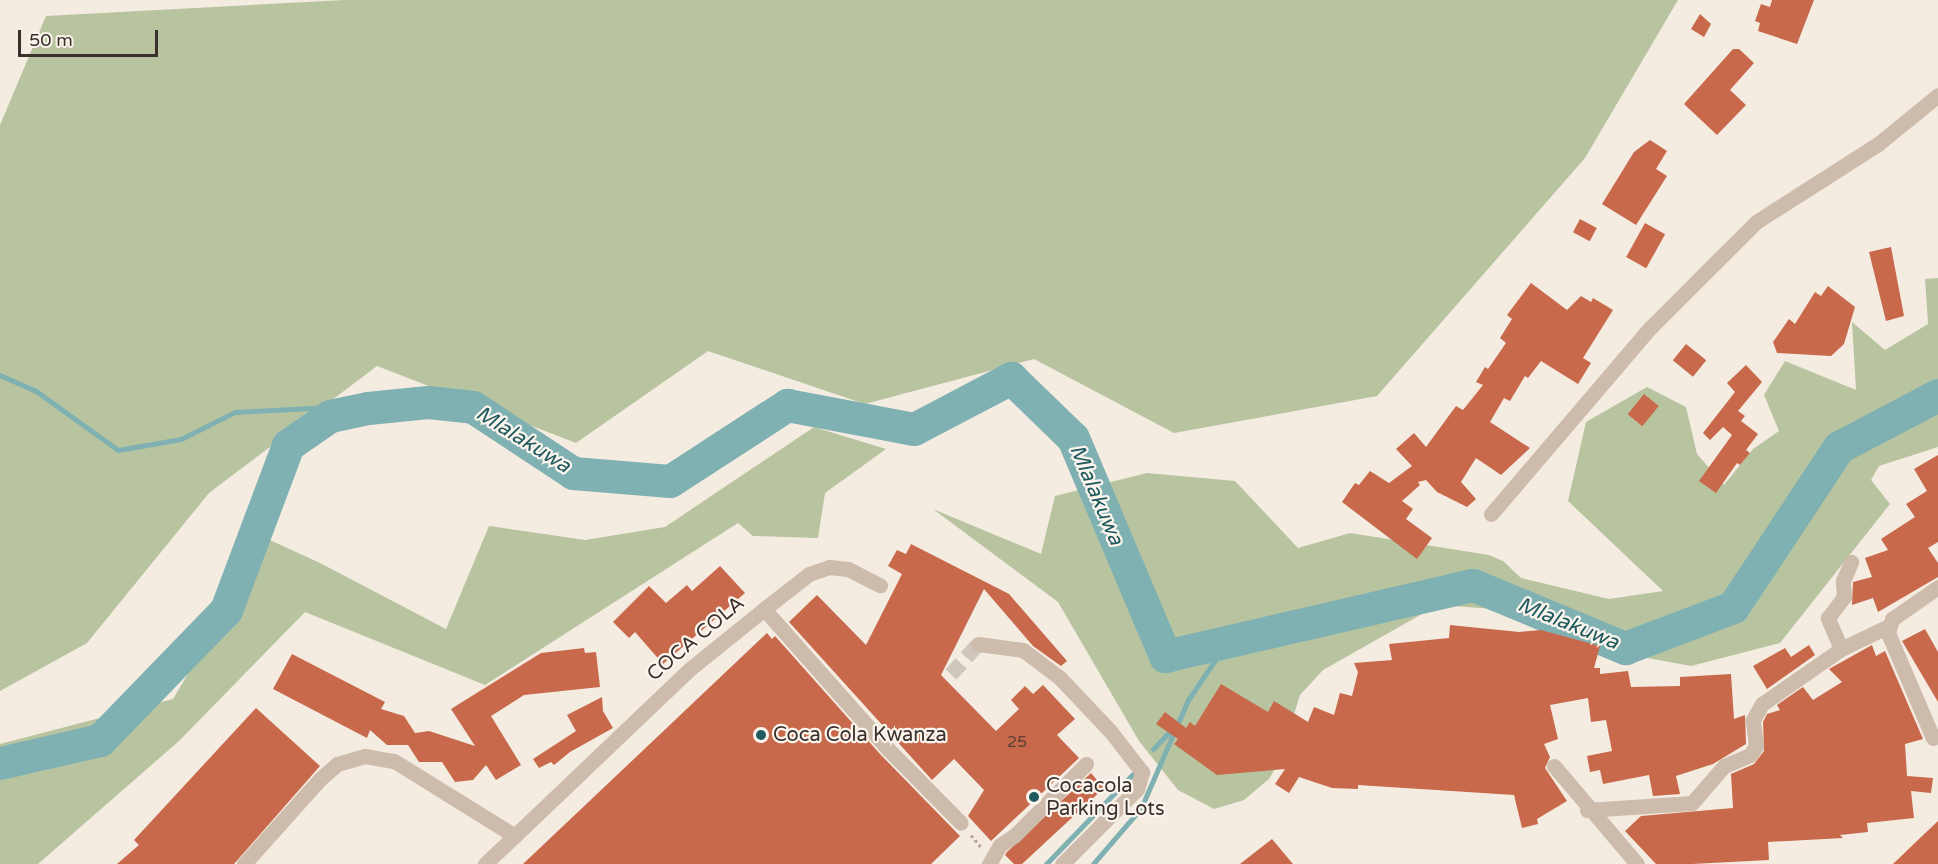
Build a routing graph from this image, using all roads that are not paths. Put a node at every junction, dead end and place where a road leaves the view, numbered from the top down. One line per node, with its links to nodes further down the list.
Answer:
1 (1938, 95): 2 (street)
2 (1491, 514)
3 (1851, 562): 9 (street)
4 (880, 585): 6 (street)
5 (1938, 587): 7 (street)
6 (764, 609): 14 (street, COCA COLA); 15 (street, COCA COLA)
7 (1889, 626): 9 (street); 10 (street)
8 (978, 644): 19 (street)
9 (1842, 649): 13 (street)
10 (1933, 738)
11 (1086, 764): 16 (street)
12 (1554, 766): 13 (street)
13 (1587, 810): 20 (street)
14 (961, 823)
15 (515, 836): 17 (street); 18 (street, COCA COLA)
16 (990, 862)
17 (244, 864)
18 (485, 864)
19 (1062, 864)
20 (1637, 864)

